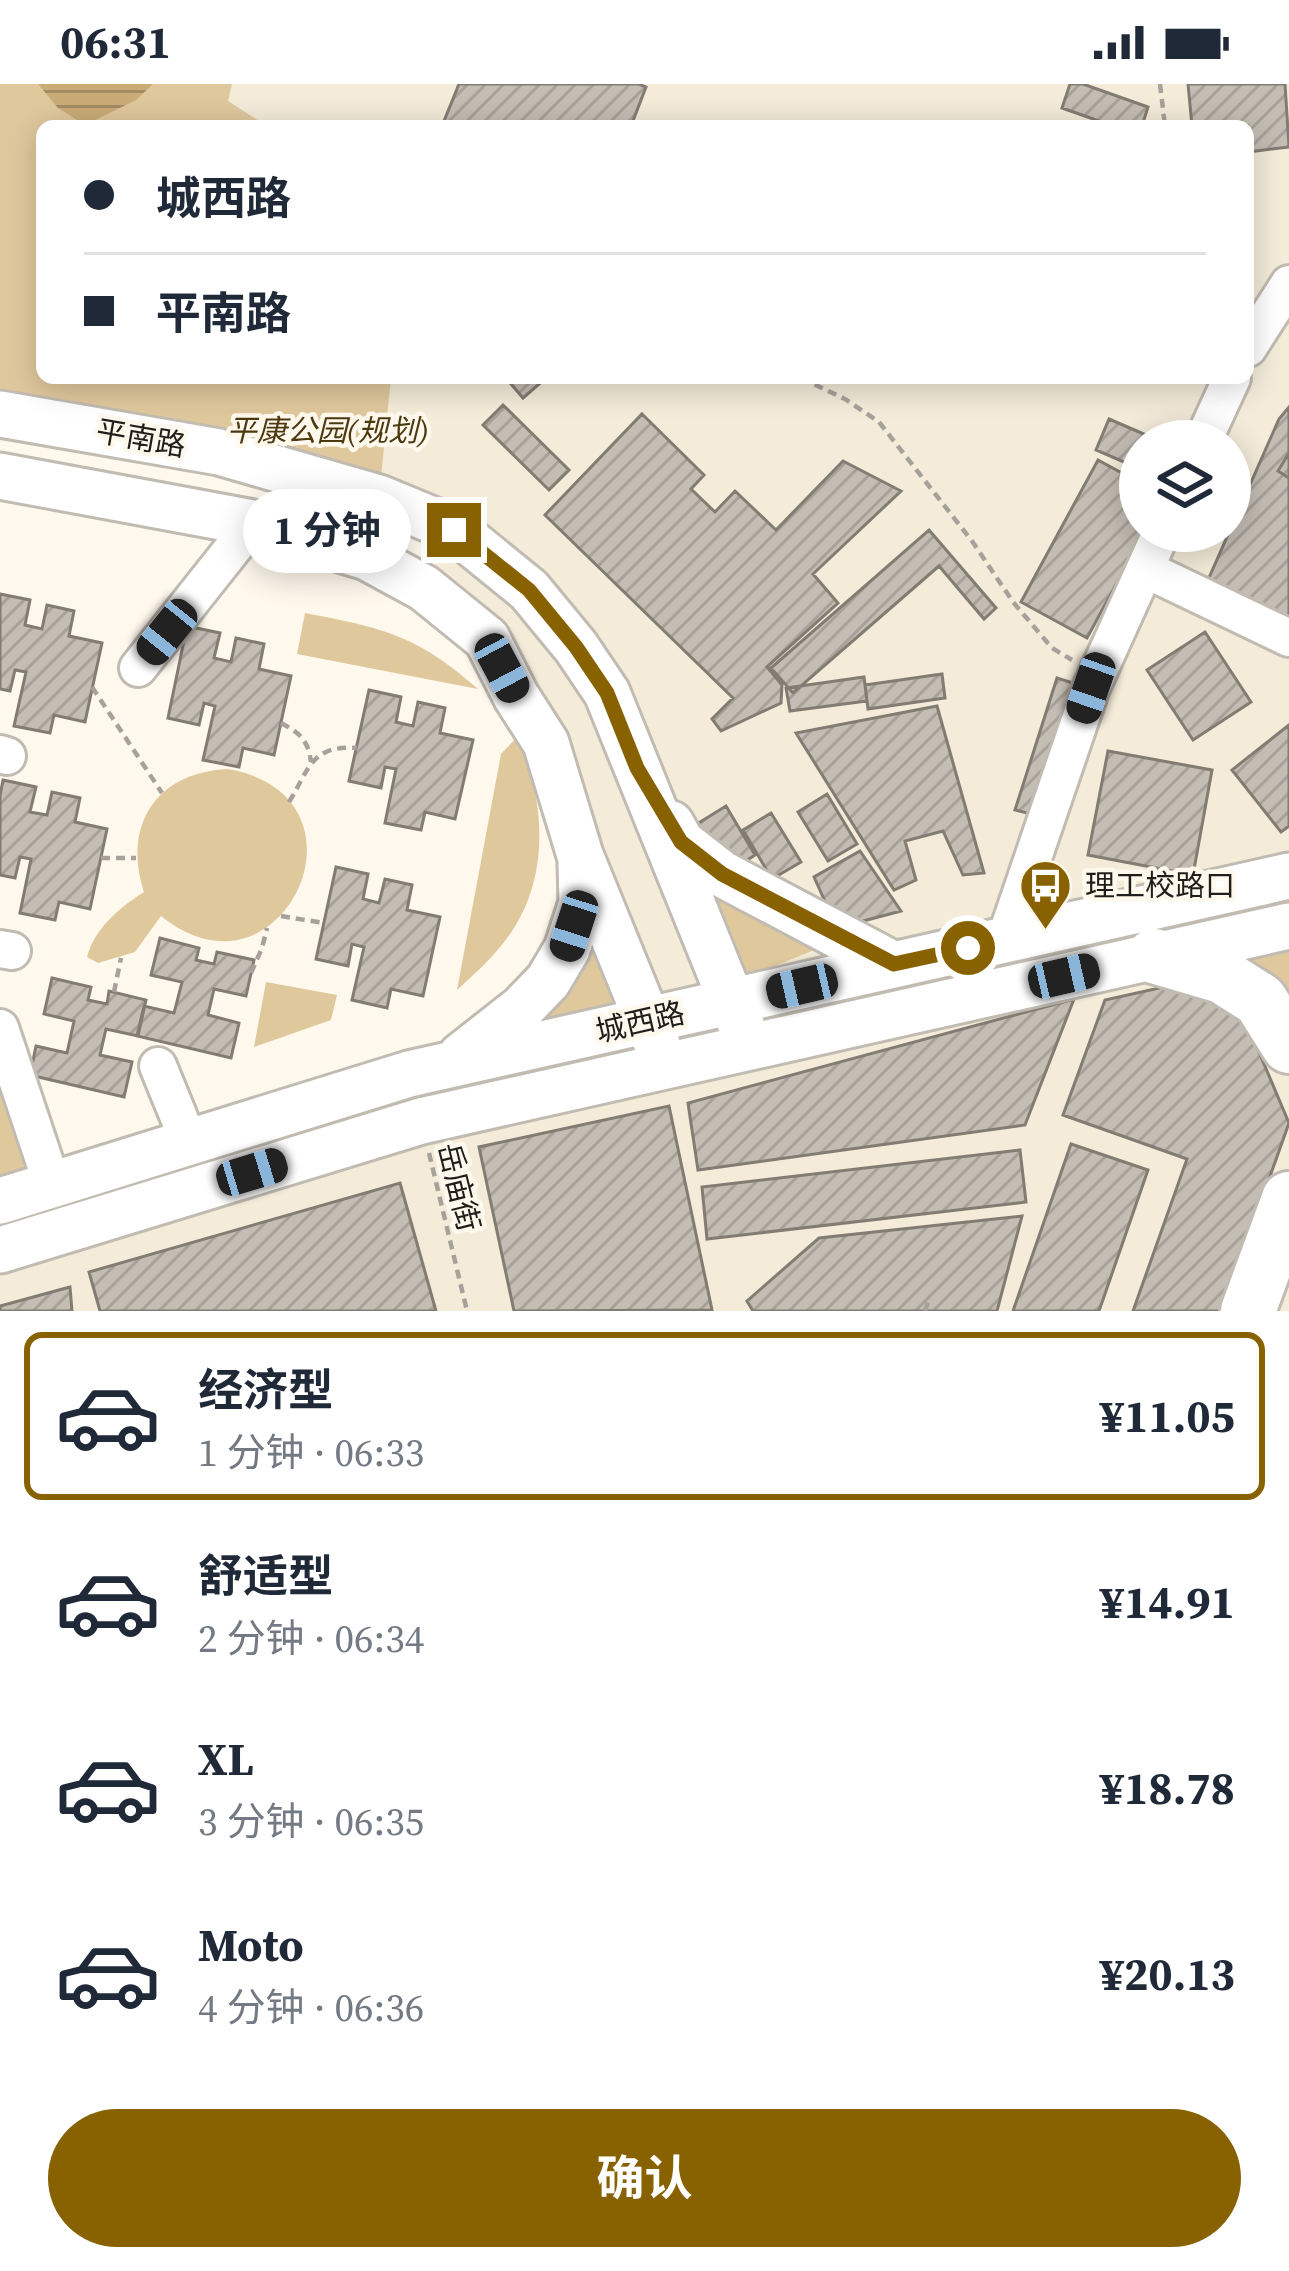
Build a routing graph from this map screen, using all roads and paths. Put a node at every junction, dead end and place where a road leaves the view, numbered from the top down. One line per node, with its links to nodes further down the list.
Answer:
1 (1160, 84): 2 (path)
2 (1164, 120)
3 (1289, 284): 4 (lane)
4 (1254, 339)
5 (814, 384): 15 (path)
6 (1229, 384): 8 (lane)
7 (0, 414): 20 (main road, 平南路)
8 (1213, 420)
9 (0, 476): 10 (main road, 平南路)
10 (253, 523): 14 (lane); 23 (main road, 平南路)
11 (1153, 552): 12 (lane)
12 (1145, 569): 13 (lane); 15 (lane)
13 (1289, 638)
14 (138, 668)
15 (1097, 675): 31 (lane)
16 (92, 687): 21 (path)
17 (281, 723): 19 (path)
18 (357, 748): 19 (path)
19 (311, 762): 22 (path)
20 (637, 768): 34 (main road); 37 (main road, 平南路)
21 (162, 793)
22 (289, 802)
23 (580, 855): 38 (main road, 平南路); 42 (main road)
24 (101, 858): 25 (path)
25 (136, 858)
26 (1279, 874): 31 (main road, 城西路)
27 (281, 916): 28 (path)
28 (324, 923)
29 (1289, 926): 32 (main road)
30 (267, 928): 35 (path)
31 (1005, 940): 34 (main road, 城西路)
32 (1154, 956): 40 (highway); 41 (main road)
33 (121, 958): 36 (path)
34 (894, 964): 37 (main road, 城西路)
35 (251, 974)
36 (114, 992)
37 (730, 1001): 38 (main road, 城西路); 41 (main road, 平南路)
38 (647, 1020): 42 (main road, 城西路); 43 (main road, 平南路)
39 (0, 1028): 47 (lane)
40 (1289, 1046)
41 (750, 1047): 43 (main road)
42 (446, 1065): 46 (main road, 城西路)
43 (666, 1065): 45 (main road)
44 (158, 1066): 46 (lane)
45 (421, 1121): 50 (main road); 52 (path, 岳庙街)
46 (189, 1142): 47 (main road, 城西路)
47 (52, 1184): 49 (main road, 城西路)
48 (1289, 1198): 54 (highway)
49 (0, 1201)
50 (0, 1250)
51 (928, 1299): 53 (path)
52 (467, 1311)
53 (925, 1311)
54 (1248, 1311)

